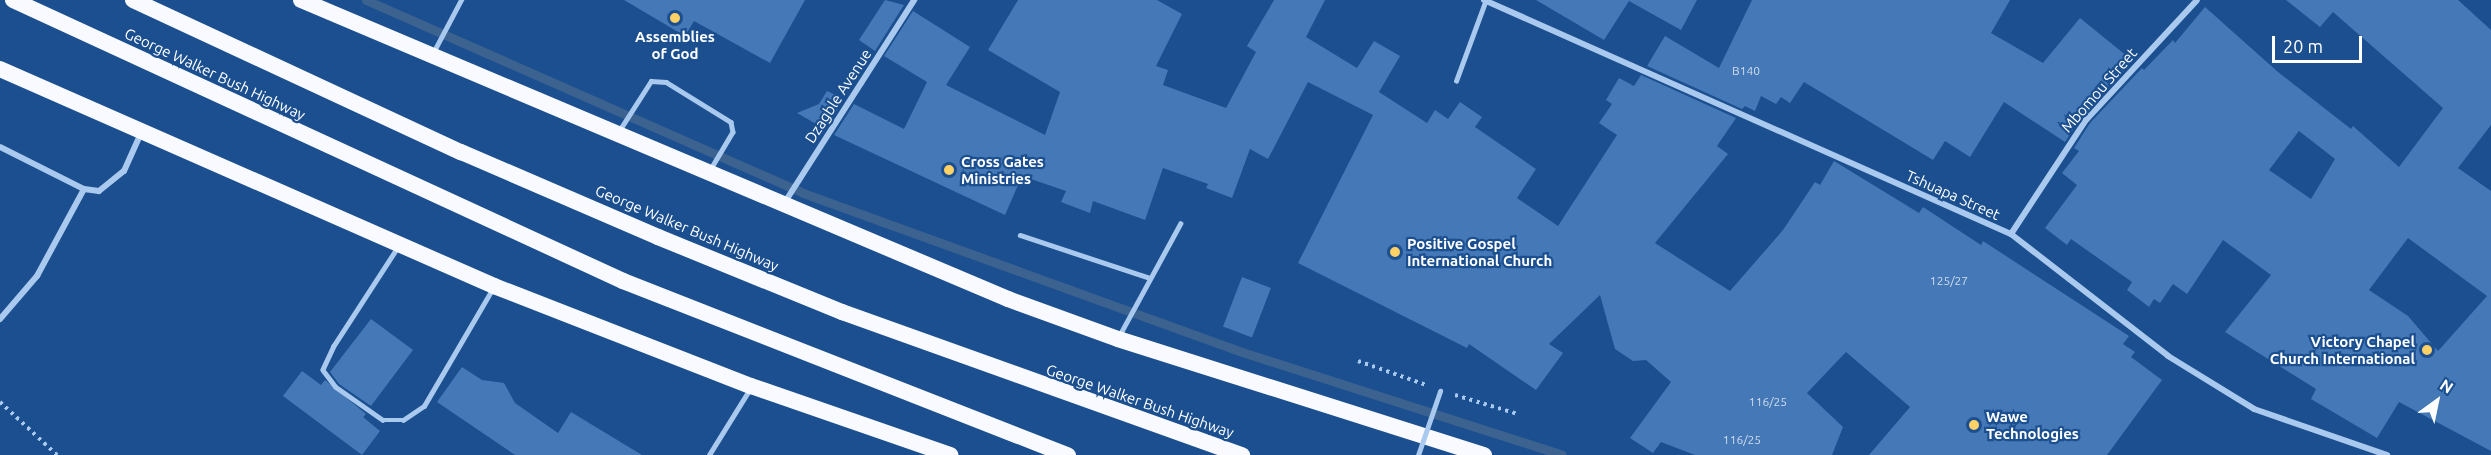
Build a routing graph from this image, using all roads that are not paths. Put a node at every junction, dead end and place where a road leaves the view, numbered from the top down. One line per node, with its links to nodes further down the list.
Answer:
1 (13, 0): 29 (highway, George Walker Bush Highway)
2 (133, 0): 30 (highway, George Walker Bush Highway)
3 (302, 0): 8 (highway)
4 (461, 0): 8 (lane)
5 (914, 0): 16 (street, Dzagble Avenue)
6 (2197, 0): 18 (street, Mbomou Street)
7 (1484, 1): 10 (lane); 18 (street, Tshuapa Street)
8 (432, 56): 12 (highway)
9 (0, 69): 11 (highway)
10 (1456, 81)
11 (142, 131): 15 (street); 20 (highway)
12 (615, 135): 14 (highway); 14 (lane)
13 (0, 147): 15 (street)
14 (708, 175): 16 (highway)
15 (84, 189): 23 (street)
16 (782, 205): 24 (highway)
17 (1180, 224): 21 (lane)
18 (2011, 234): 33 (street, Tshuapa Street)
19 (1020, 235): 21 (lane)
20 (400, 244): 22 (highway); 22 (lane)
21 (1150, 279): 24 (lane)
22 (494, 286): 25 (highway)
23 (0, 319)
24 (1118, 339): 32 (highway)
25 (751, 387): 27 (lane); 28 (highway)
26 (1440, 391): 31 (street, bridge)
27 (709, 455)
28 (950, 455)
29 (1068, 455)
30 (1242, 455)
31 (1418, 455)
32 (1485, 455)
33 (2387, 455)

